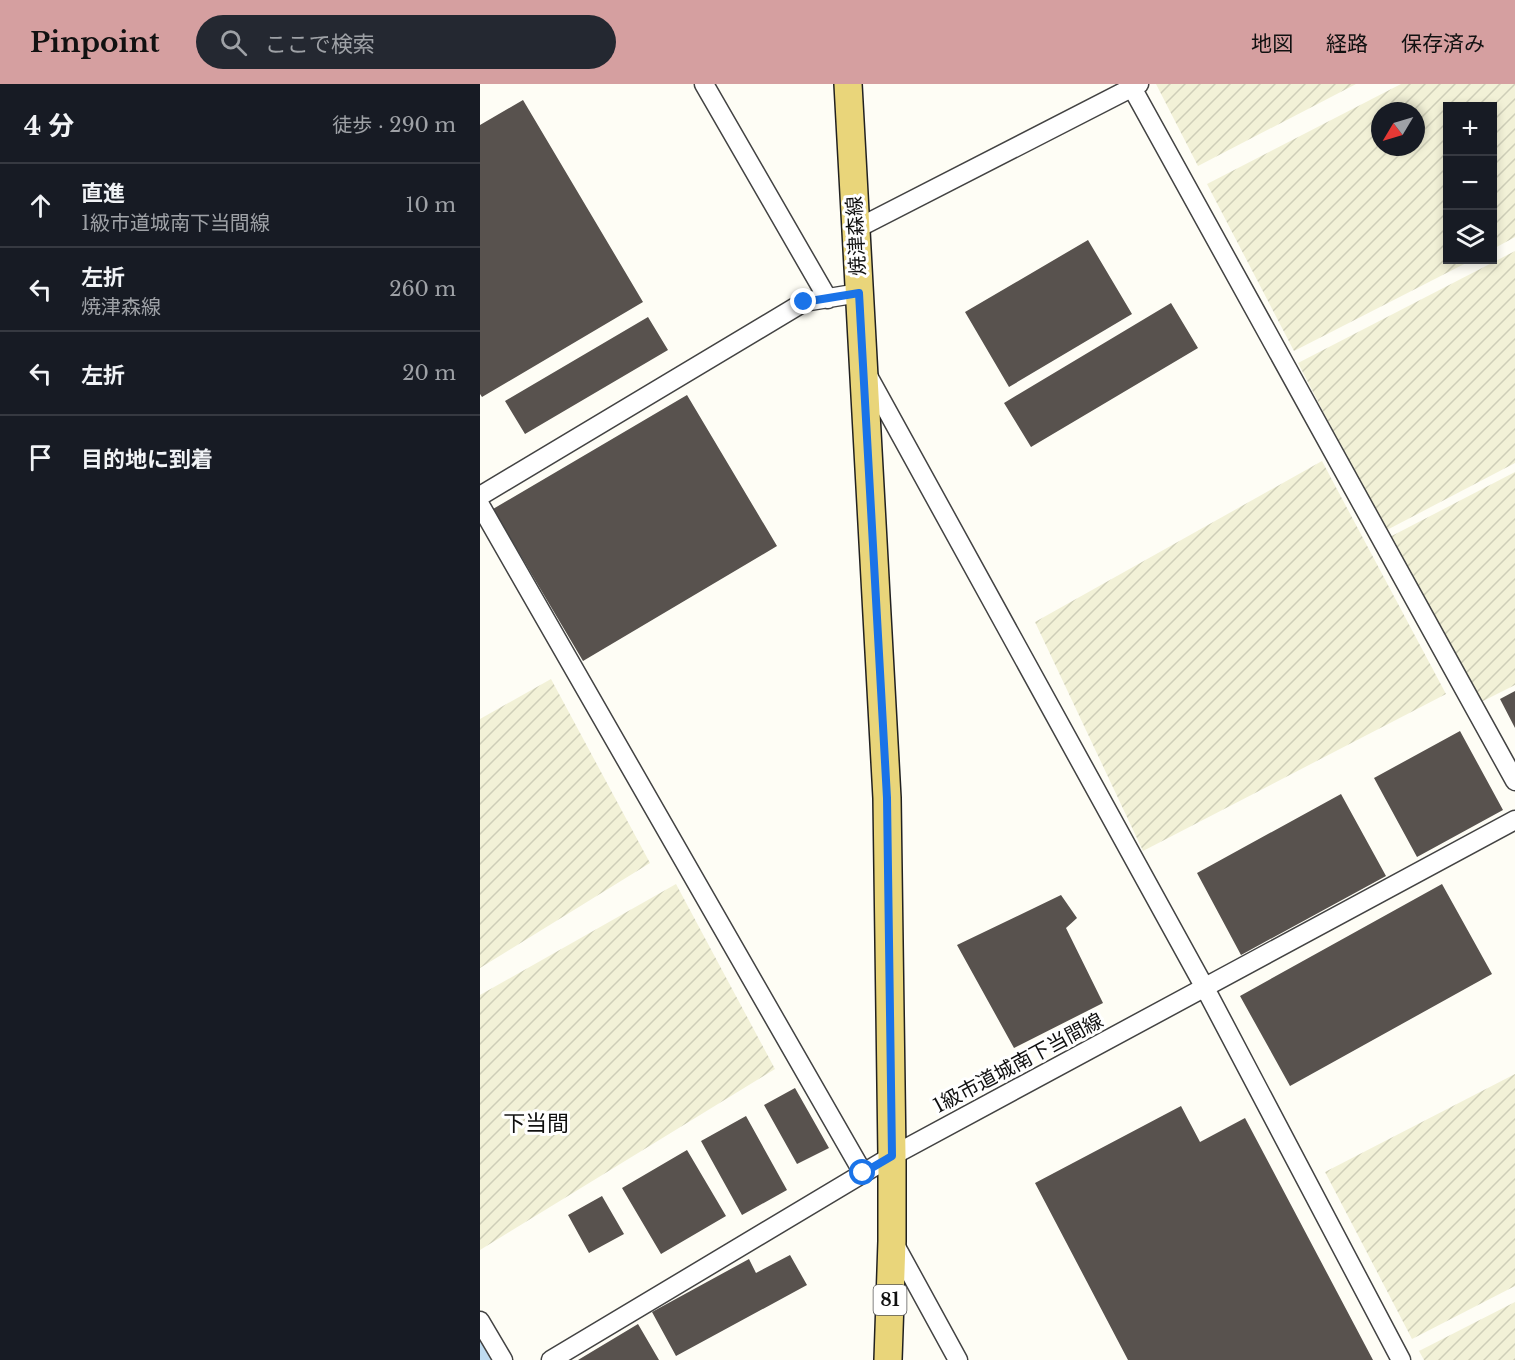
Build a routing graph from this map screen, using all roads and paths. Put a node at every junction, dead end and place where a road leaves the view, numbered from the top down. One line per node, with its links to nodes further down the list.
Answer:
1 (704, 84): 6 (street)
2 (848, 84): 4 (main road, 焼津森線 / 81)
3 (1133, 85): 4 (street); 10 (street)
4 (856, 229): 5 (main road, 焼津森線 / 81)
5 (859, 293): 6 (street); 7 (main road, 焼津森線 / 81)
6 (828, 299): 8 (street)
7 (863, 367): 12 (street); 13 (main road, 焼津森線 / 81)
8 (480, 496)
9 (480, 505): 14 (street)
10 (1515, 782)
11 (1515, 820): 12 (street, 1級市道城南下当間線)
12 (1205, 988): 13 (street, 1級市道城南下当間線); 21 (street)
13 (892, 1156): 14 (street, 1級市道城南下当間線); 15 (main road, 焼津森線 / 81)
14 (863, 1173): 18 (street, 1級市道城南下当間線)
15 (892, 1241): 19 (main road, 焼津森線 / 81); 20 (street)
16 (480, 1321): 17 (street)
17 (503, 1360)
18 (551, 1360)
19 (888, 1360)
20 (958, 1360)
21 (1401, 1360)

